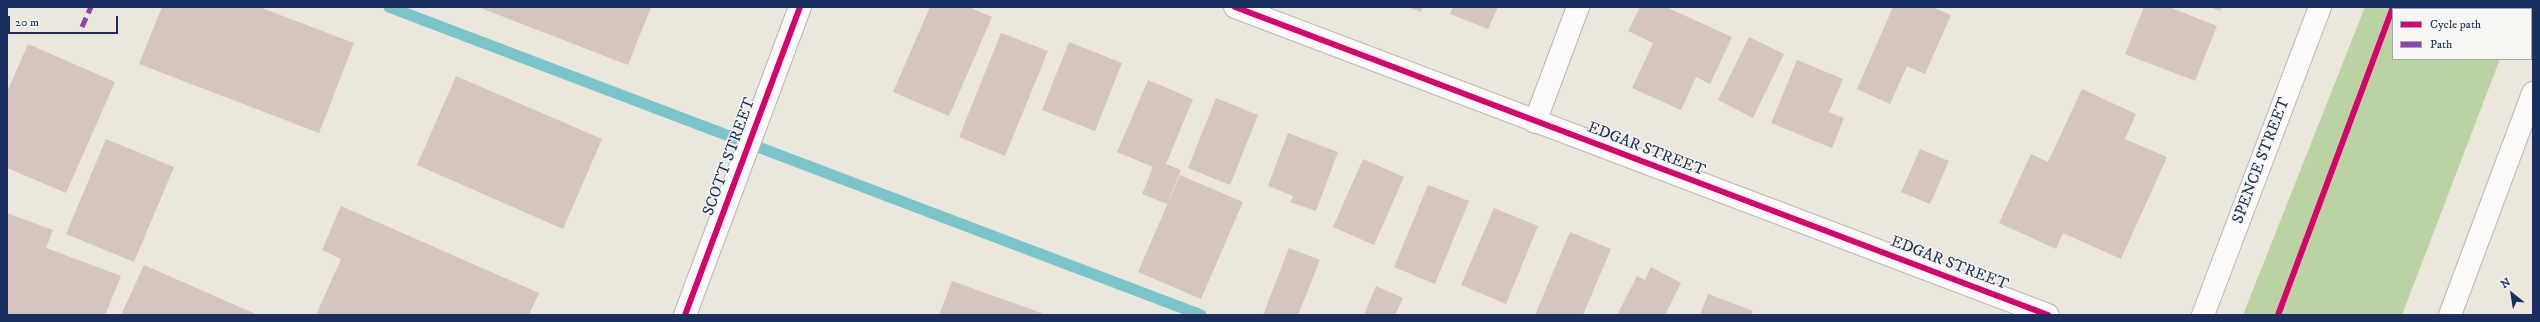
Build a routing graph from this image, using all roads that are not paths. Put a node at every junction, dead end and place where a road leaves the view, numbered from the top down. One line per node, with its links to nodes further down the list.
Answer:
1 (800, 7): 7 (street, SCOTT STREET)
2 (1235, 7): 6 (street, EDGAR STREET)
3 (1578, 7): 6 (street)
4 (2320, 7): 9 (street, SPENCE STREET)
5 (2533, 93): 10 (street)
6 (1535, 122): 8 (street, EDGAR STREET)
7 (685, 315)
8 (2048, 315)
9 (2204, 315)
10 (2450, 315)

